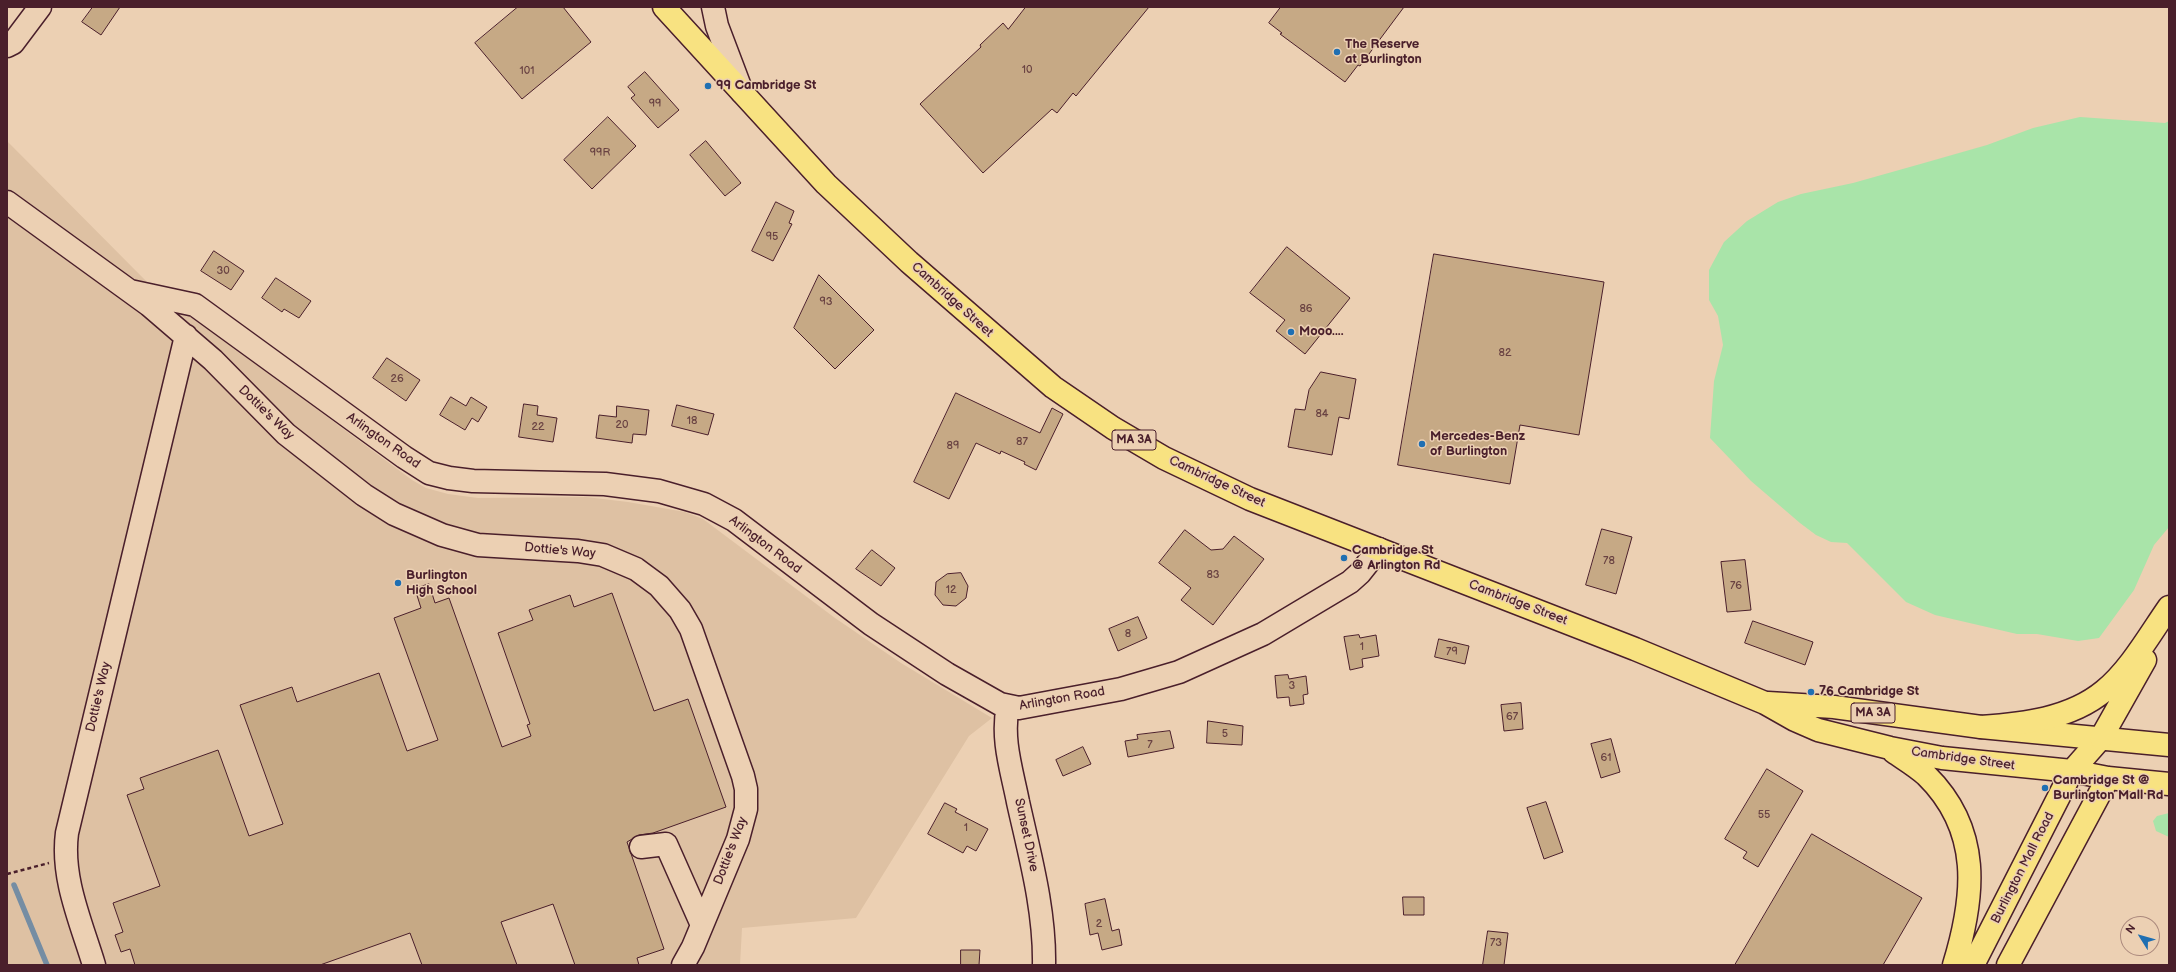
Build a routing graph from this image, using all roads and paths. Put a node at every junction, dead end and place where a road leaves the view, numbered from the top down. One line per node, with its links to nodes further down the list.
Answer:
1 (40, 7): 4 (street)
2 (664, 7): 5 (main road, Cambridge Street / MA 3A)
3 (713, 7): 5 (street)
4 (7, 46)
5 (742, 92): 9 (main road, Cambridge Street / MA 3A)
6 (7, 202): 7 (street, Dottie's Way)
7 (130, 291): 8 (street, Dottie's Way); 13 (street, Arlington Road)
8 (186, 336): 22 (street, Dottie's Way); 24 (street, Dottie's Way)
9 (1379, 549): 12 (main road, Cambridge Street / MA 3A); 13 (street, Arlington Road)
10 (2169, 607): 14 (main road)
11 (2169, 617): 15 (main road, Burlington Mall Road)
12 (1765, 702): 14 (main road, Cambridge Street / MA 3A); 17 (main road, Cambridge Street / MA 3A)
13 (1008, 706): 27 (street, Sunset Drive)
14 (1981, 727): 15 (main road, Cambridge Street / MA 3A)
15 (2102, 738): 16 (main road, Cambridge Street / MA 3A); 18 (main road, Burlington Mall Road); 19 (main road)
16 (2169, 745)
17 (1890, 748): 18 (main road, Cambridge Street / MA 3A); 28 (main road)
18 (2072, 771): 19 (main road, Cambridge Street / MA 3A); 29 (main road, Burlington Mall Road)
19 (2108, 778): 20 (main road, Cambridge Street / MA 3A); 30 (main road)
20 (2169, 784)
21 (641, 847): 24 (street)
22 (65, 860): 23 (path); 25 (street, Dottie's Way)
23 (7, 874)
24 (702, 925): 26 (street, Dottie's Way)
25 (94, 965)
26 (683, 965)
27 (1044, 965)
28 (1954, 965)
29 (1974, 965)
30 (2008, 965)

